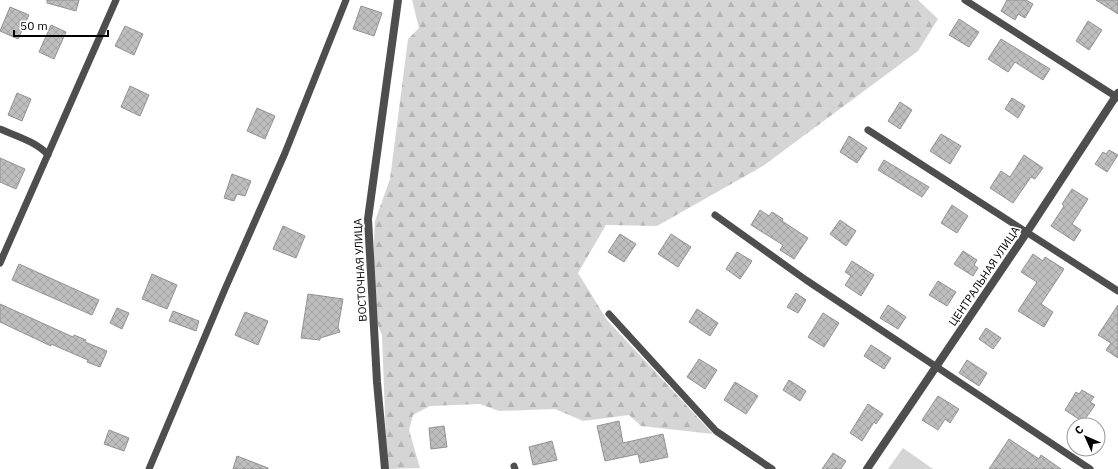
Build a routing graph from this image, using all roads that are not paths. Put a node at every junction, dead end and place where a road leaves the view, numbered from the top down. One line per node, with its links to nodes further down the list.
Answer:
1 (116, 0): 8 (lane)
2 (346, 0): 15 (lane)
3 (398, 0): 16 (street, ВОСТОЧНАЯ УЛИЦА)
4 (965, 0): 5 (lane)
5 (1117, 96): 10 (street, ЦЕНТРАЛЬНАЯ УЛИЦА)
6 (0, 129): 8 (lane)
7 (868, 130): 10 (lane)
8 (48, 155): 11 (lane)
9 (715, 214): 14 (lane)
10 (1027, 232): 12 (lane); 14 (street, ЦЕНТРАЛЬНАЯ УЛИЦА)
11 (0, 263)
12 (1118, 291)
13 (609, 314): 17 (lane)
14 (936, 367): 18 (street, ЦЕНТРАЛЬНАЯ УЛИЦА); 19 (lane)
15 (149, 469)
16 (385, 469)
17 (772, 469)
18 (868, 469)
19 (1090, 469)

